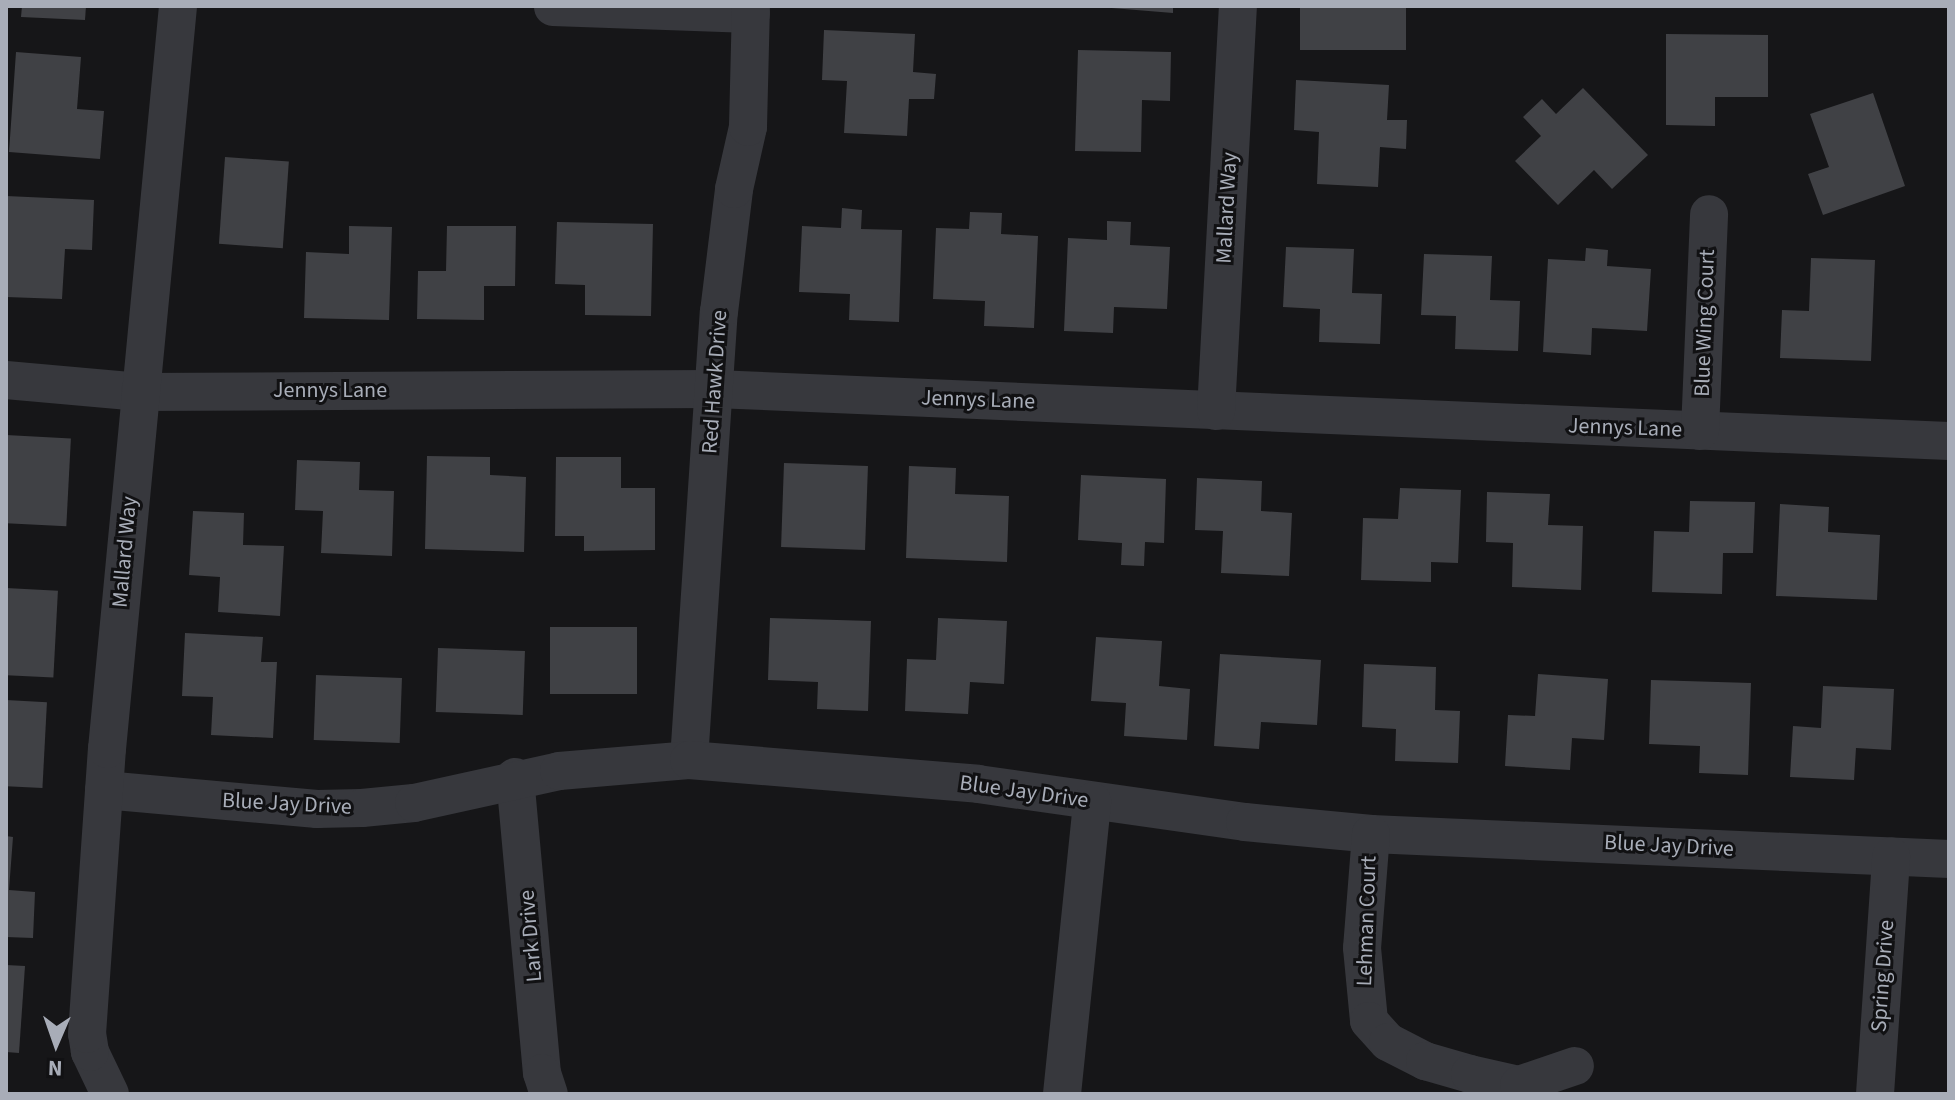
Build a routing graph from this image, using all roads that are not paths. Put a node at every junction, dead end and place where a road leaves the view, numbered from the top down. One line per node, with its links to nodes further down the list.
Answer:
1 (178, 6): 8 (street, Mallard Way)
2 (1238, 6): 9 (street, Mallard Way)
3 (553, 7): 4 (street)
4 (751, 10): 7 (street, Red Hawk Drive)
5 (1709, 214): 10 (street, Blue Wing Court)
6 (6, 380): 8 (street, Jennys Lane)
7 (714, 389): 8 (street, Jennys Lane); 9 (street, Jennys Lane); 12 (street, Red Hawk Drive)
8 (140, 392): 14 (street, Mallard Way)
9 (1216, 411): 10 (street, Jennys Lane)
10 (1700, 431): 11 (street, Jennys Lane)
11 (1949, 441)
12 (689, 760): 13 (street, Blue Jay Drive); 15 (street, Blue Jay Drive)
13 (515, 777): 14 (street, Blue Jay Drive); 21 (street, Lark Drive)
14 (104, 790): 20 (street, Mallard Way)
15 (1092, 802): 16 (street, Blue Jay Drive); 22 (street)
16 (1371, 834): 17 (street, Blue Jay Drive); 19 (street, Lehman Court)
17 (1891, 857): 18 (street, Blue Jay Drive); 23 (street, Spring Drive)
18 (1949, 859)
19 (1575, 1066)
20 (110, 1094)
21 (549, 1094)
22 (1062, 1094)
23 (1875, 1094)

